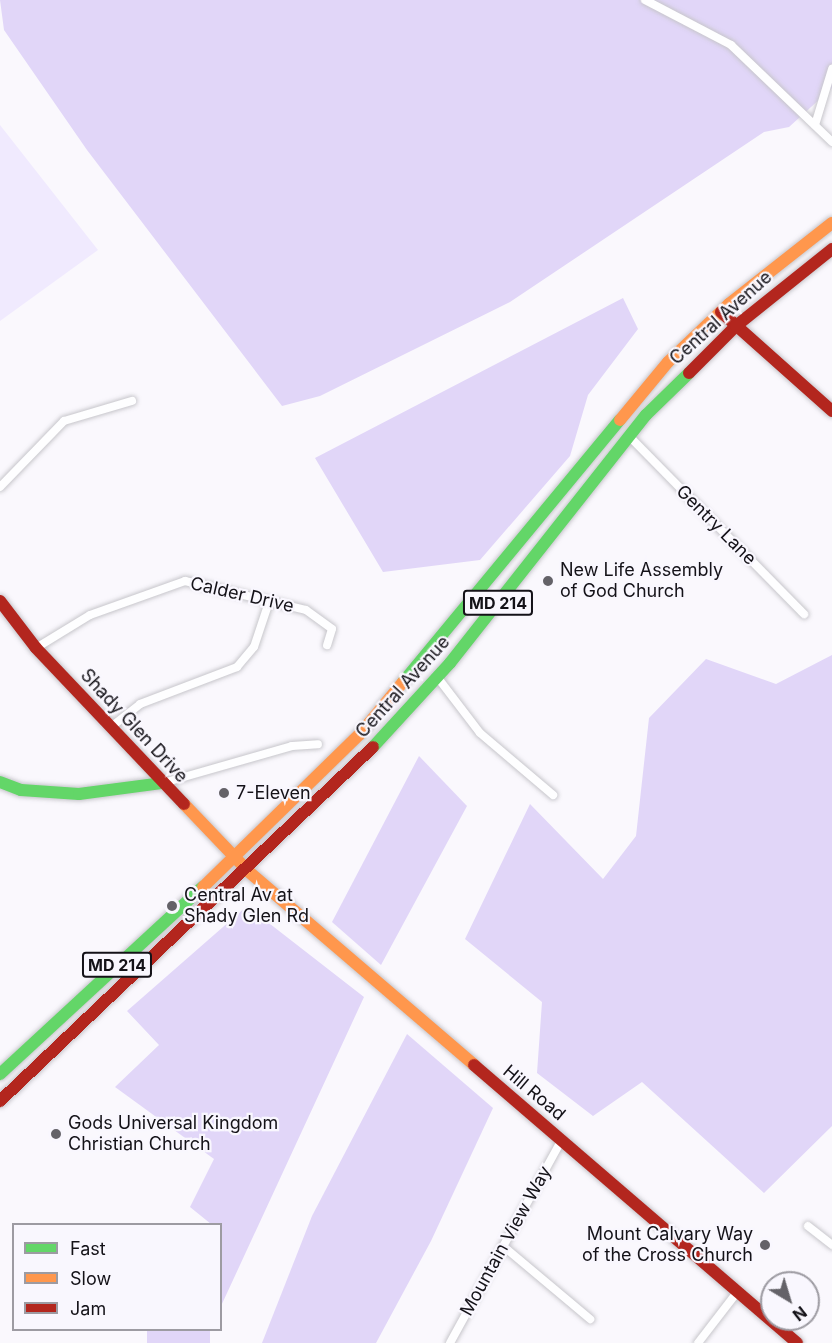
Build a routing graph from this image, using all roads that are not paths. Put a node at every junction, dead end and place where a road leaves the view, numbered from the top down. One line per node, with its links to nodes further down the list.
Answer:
1 (645, 0): 3 (street)
2 (832, 69): 3 (street)
3 (815, 125): 4 (street)
4 (832, 142)
5 (832, 223): 7 (main road, Central Avenue / MD 214)
6 (832, 249): 8 (main road, Central Avenue / MD 214)
7 (720, 312): 8 (main road); 24 (main road, Central Avenue / MD 214)
8 (736, 326): 10 (main road); 11 (main road, Central Avenue / MD 214)
9 (132, 401): 12 (street)
10 (832, 411)
11 (629, 435): 15 (street, Gentry Lane); 18 (main road, Central Avenue / MD 214)
12 (0, 487)
13 (0, 601): 17 (main road, Shady Glen Drive)
14 (269, 602): 16 (street, Calder Drive); 17 (street, Calder Drive); 19 (street)
15 (804, 614)
16 (327, 645)
17 (36, 648): 19 (main road, Shady Glen Drive)
18 (438, 678): 23 (street); 25 (main road, Central Avenue / MD 214)
19 (111, 727): 22 (main road, Shady Glen Drive)
20 (318, 744): 22 (street)
21 (0, 782): 22 (main road)
22 (163, 783): 24 (main road, Shady Glen Drive)
23 (553, 795)
24 (234, 857): 25 (main road, Shady Glen Drive); 26 (main road, Central Avenue / MD 214)
25 (248, 870): 27 (main road, Central Avenue / MD 214); 28 (main road, Hill Road)
26 (0, 1074)
27 (0, 1101)
28 (562, 1139): 31 (street, Mountain View Way); 32 (main road, Hill Road)
29 (808, 1226): 30 (street)
30 (832, 1245)
31 (503, 1246): 33 (street); 34 (street, Mountain View Way)
32 (738, 1291): 35 (street); 36 (main road, Hill Road)
33 (590, 1319)
34 (450, 1343)
35 (698, 1343)
36 (797, 1343)

